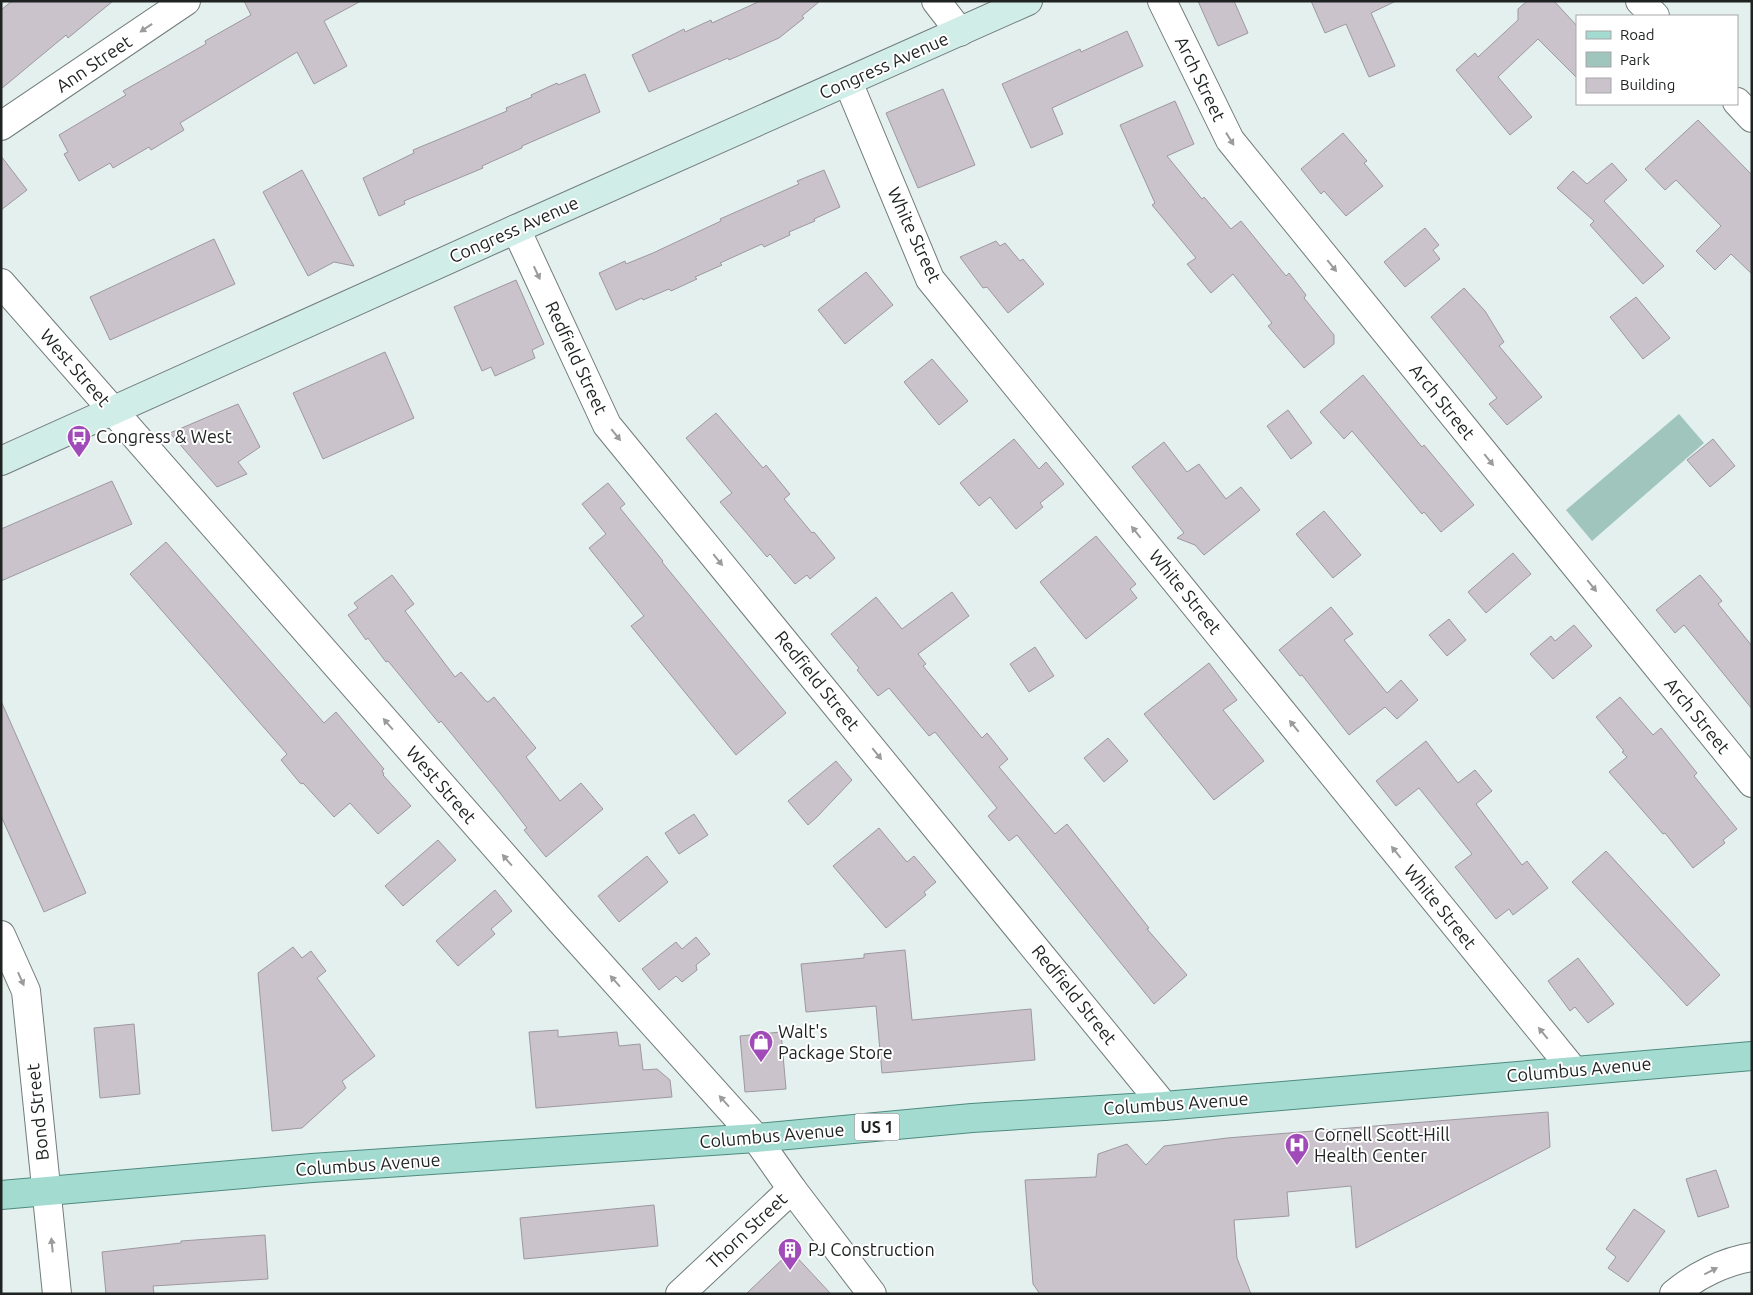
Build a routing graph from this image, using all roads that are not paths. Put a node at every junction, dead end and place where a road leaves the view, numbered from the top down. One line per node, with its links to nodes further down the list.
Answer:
1 (186, 1): 11 (street, Ann Street, one-way to 11)
2 (936, 1): 7 (street)
3 (1028, 1): 7 (main road, Congress Avenue)
4 (1162, 1): 16 (street, Arch Street, one-way to 16)
5 (1640, 1): 6 (street)
6 (1654, 15)
7 (960, 32): 8 (main road, Congress Avenue)
8 (848, 82): 12 (main road, Congress Avenue); 19 (street, White Street, one-way to 8)
9 (1738, 103): 10 (street)
10 (1752, 118)
11 (1, 126)
12 (516, 229): 14 (main road, Congress Avenue); 20 (street, Redfield Street, one-way to 20)
13 (1, 283): 14 (street, West Street)
14 (113, 411): 15 (main road, Congress Avenue); 21 (street, West Street, one-way to 14)
15 (1, 461)
16 (1752, 783)
17 (1, 935): 23 (street, Bond Street, one-way to 23)
18 (1752, 1056): 19 (main road, Columbus Avenue / US 1)
19 (1574, 1071): 20 (main road, Columbus Avenue / US 1)
20 (1164, 1106): 21 (main road, Columbus Avenue / US 1)
21 (756, 1138): 22 (street, West Street); 23 (main road, Columbus Avenue / US 1)
22 (792, 1189): 27 (street, Thorn Street); 28 (street, West Street)
23 (47, 1191): 24 (main road, Columbus Avenue / US 1); 26 (street, Bond Street, one-way to 23)
24 (1, 1195)
25 (1752, 1257): 29 (street, one-way to 25)
26 (57, 1294)
27 (680, 1294)
28 (872, 1294)
29 (1674, 1294)

